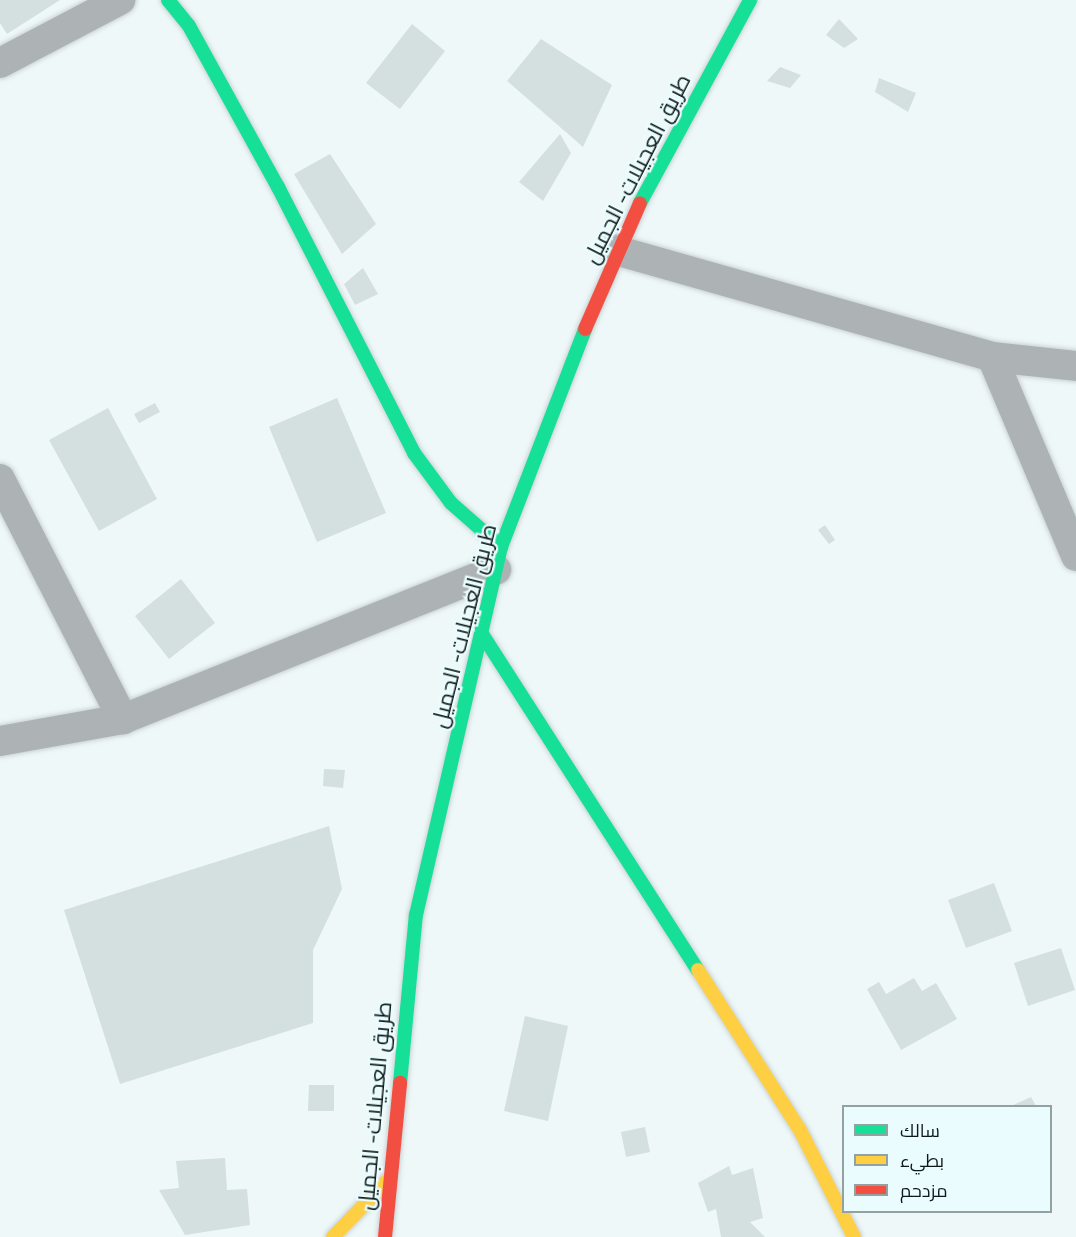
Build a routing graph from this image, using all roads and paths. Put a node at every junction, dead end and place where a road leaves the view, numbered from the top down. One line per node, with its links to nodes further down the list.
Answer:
1 (120, 0): 4 (street)
2 (168, 0): 10 (main road)
3 (750, 0): 5 (main road, طريق العجيلات- الجميل)
4 (0, 63)
5 (615, 250): 6 (street); 10 (main road, طريق العجيلات- الجميل)
6 (992, 357): 7 (street); 9 (street)
7 (1076, 366)
8 (0, 479): 12 (street)
9 (1076, 556)
10 (499, 559): 11 (main road, طريق العجيلات- الجميل); 12 (street)
11 (482, 634): 14 (main road, طريق العجيلات- الجميل); 17 (main road)
12 (123, 719): 13 (street)
13 (0, 741)
14 (387, 1182): 15 (main road); 16 (main road, طريق العجيلات- الجميل)
15 (333, 1237)
16 (385, 1237)
17 (854, 1237)

